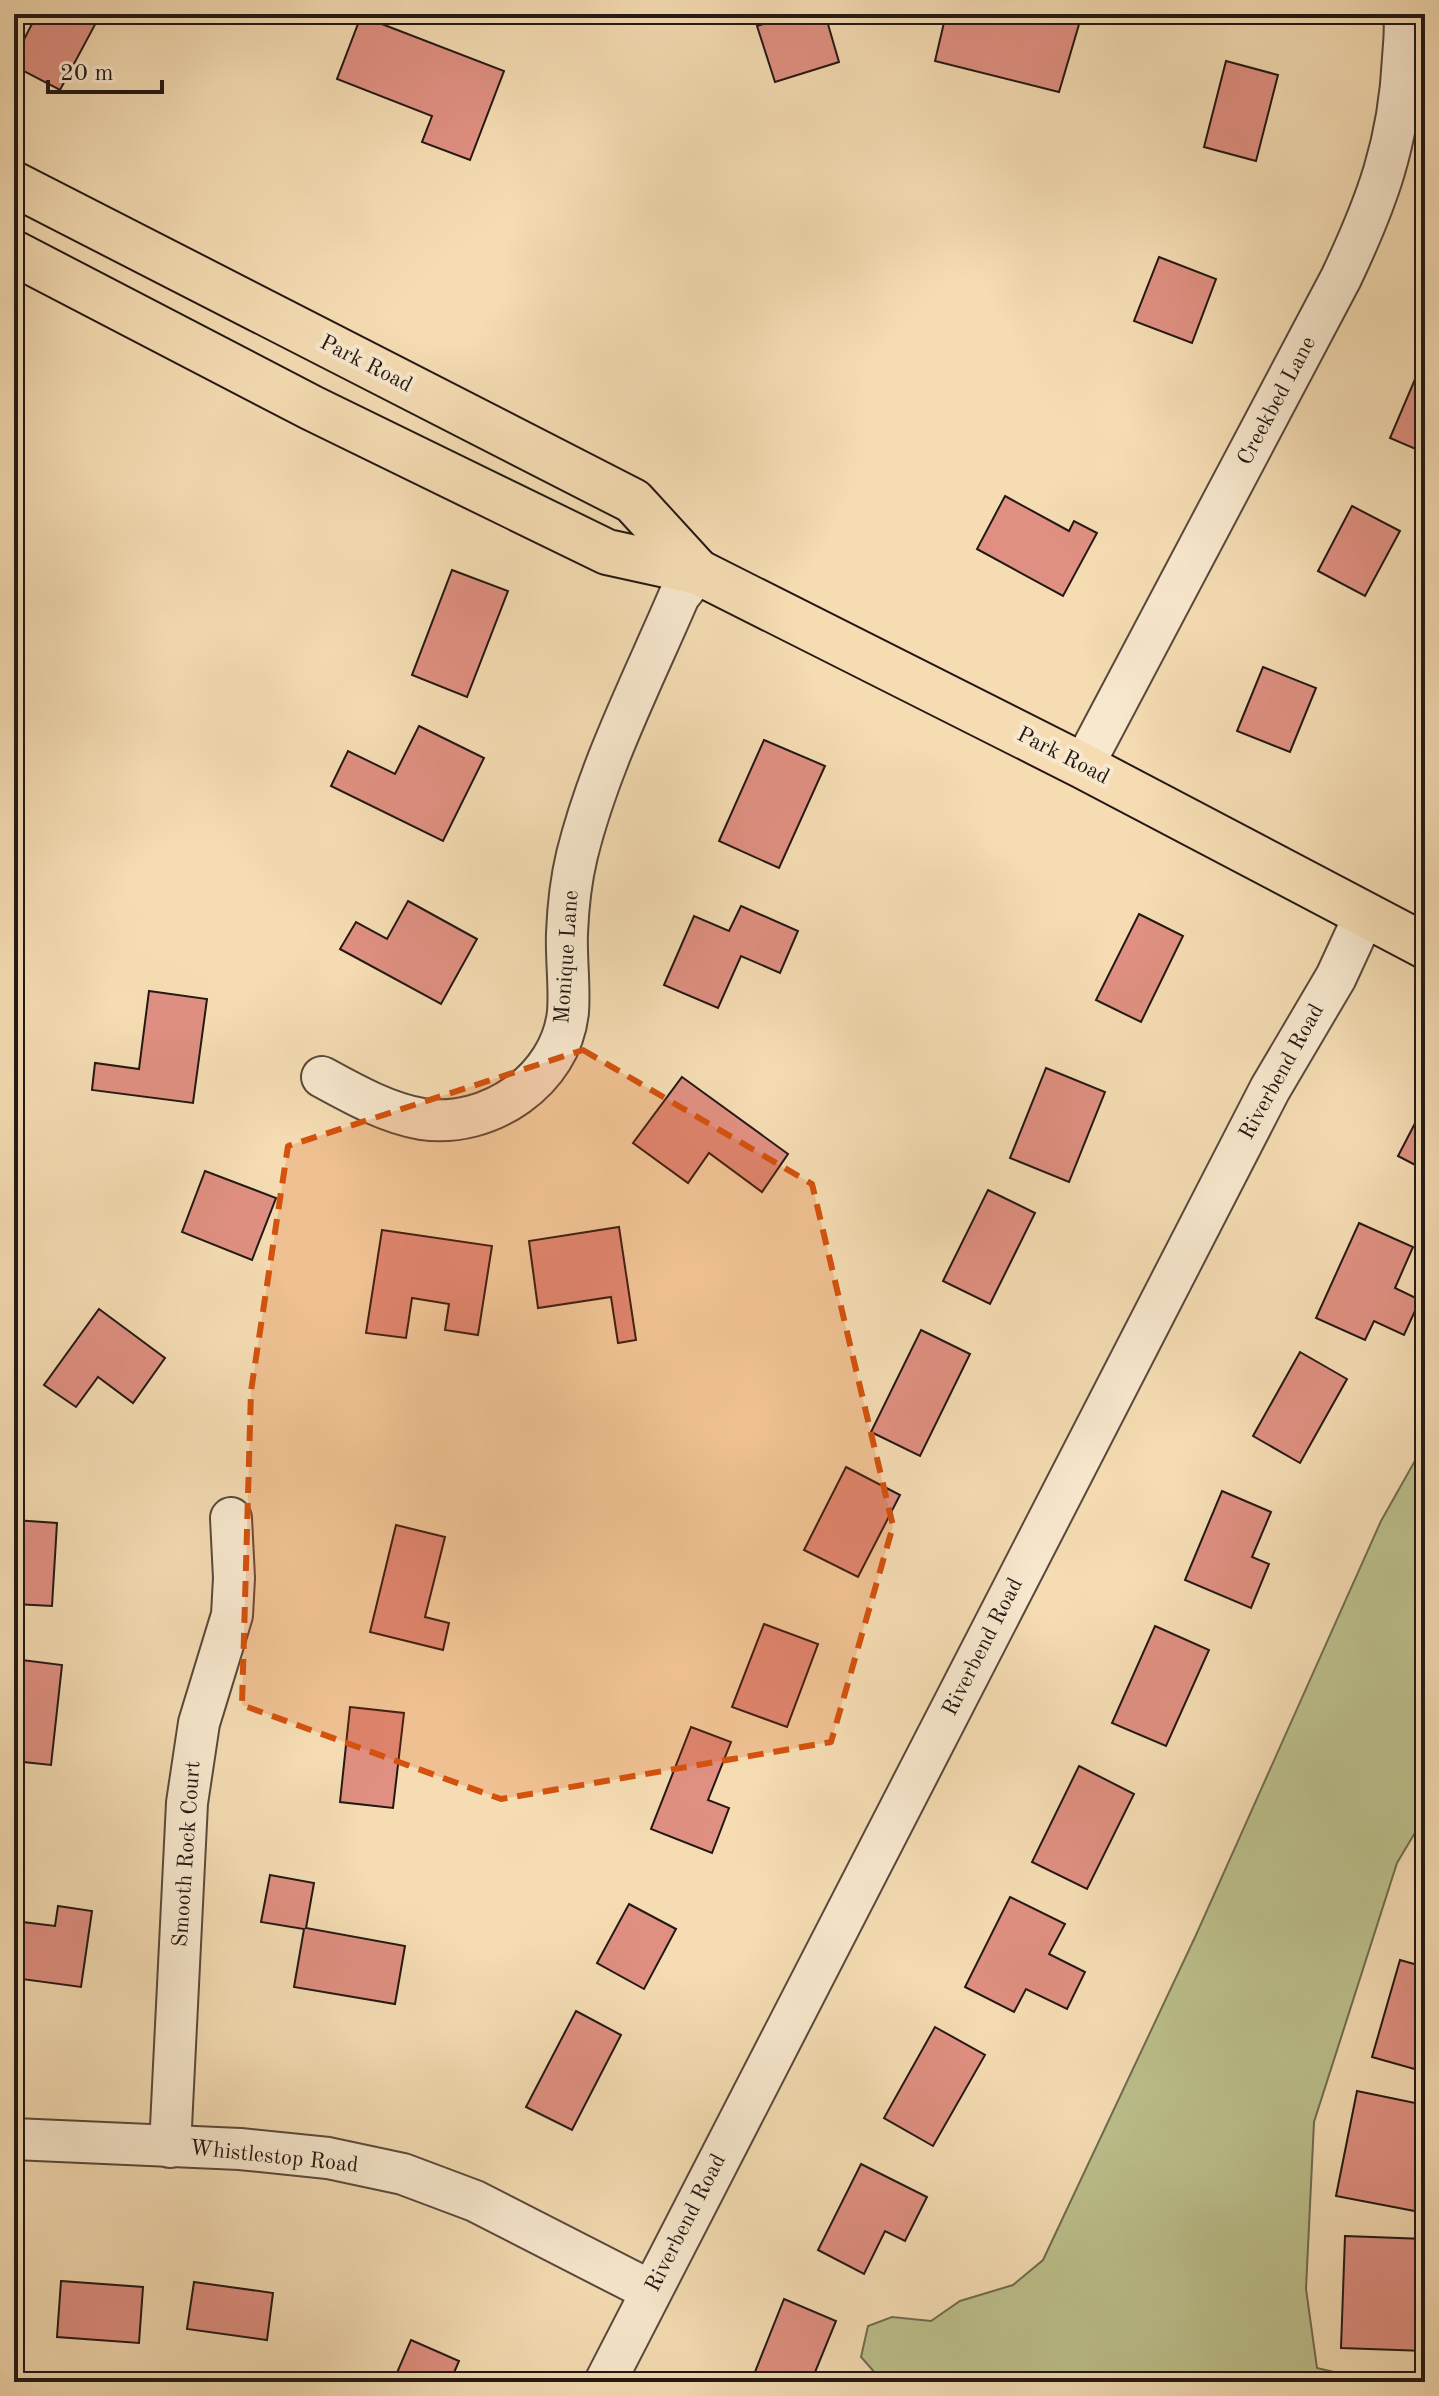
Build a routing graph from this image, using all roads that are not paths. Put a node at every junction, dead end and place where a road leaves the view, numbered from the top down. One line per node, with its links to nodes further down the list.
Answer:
1 (1404, 14): 5 (street, Creekbed Lane)
2 (14, 184): 4 (main road, Park Road)
3 (14, 253): 4 (main road, Park Road)
4 (698, 572): 5 (main road, Park Road); 8 (street, Monique Lane)
5 (1083, 766): 6 (main road, Park Road)
6 (1365, 914): 7 (main road, Park Road); 12 (street, Riverbend Road)
7 (1425, 946)
8 (322, 1077)
9 (231, 1518): 11 (street, Smooth Rock Court)
10 (14, 2139): 11 (street, Whistlestop Road)
11 (170, 2147): 12 (street, Whistlestop Road)
12 (651, 2291): 13 (street, Riverbend Road)
13 (605, 2382)

